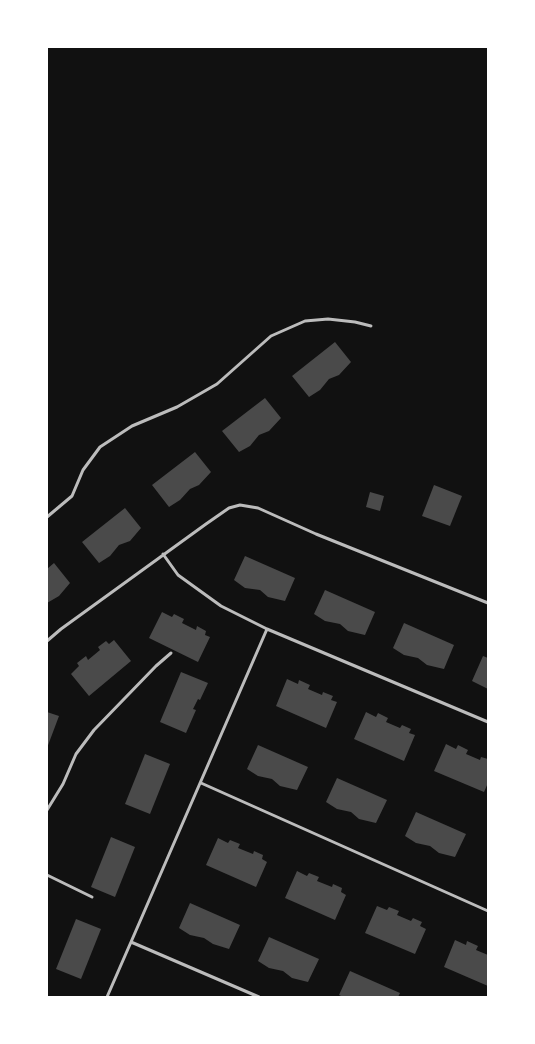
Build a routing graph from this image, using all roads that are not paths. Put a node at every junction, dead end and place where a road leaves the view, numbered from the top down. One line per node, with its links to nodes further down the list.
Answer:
1 (370, 326): 2 (lane)
2 (47, 517)
3 (163, 554): 4 (lane); 5 (lane); 6 (lane)
4 (488, 603)
5 (267, 629): 8 (lane); 9 (lane)
6 (47, 641)
7 (171, 653): 10 (lane)
8 (488, 722)
9 (201, 783): 13 (lane); 14 (lane)
10 (47, 810)
11 (47, 875): 12 (lane)
12 (92, 897)
13 (488, 911)
14 (131, 942): 15 (lane); 16 (lane)
15 (107, 997)
16 (259, 997)

